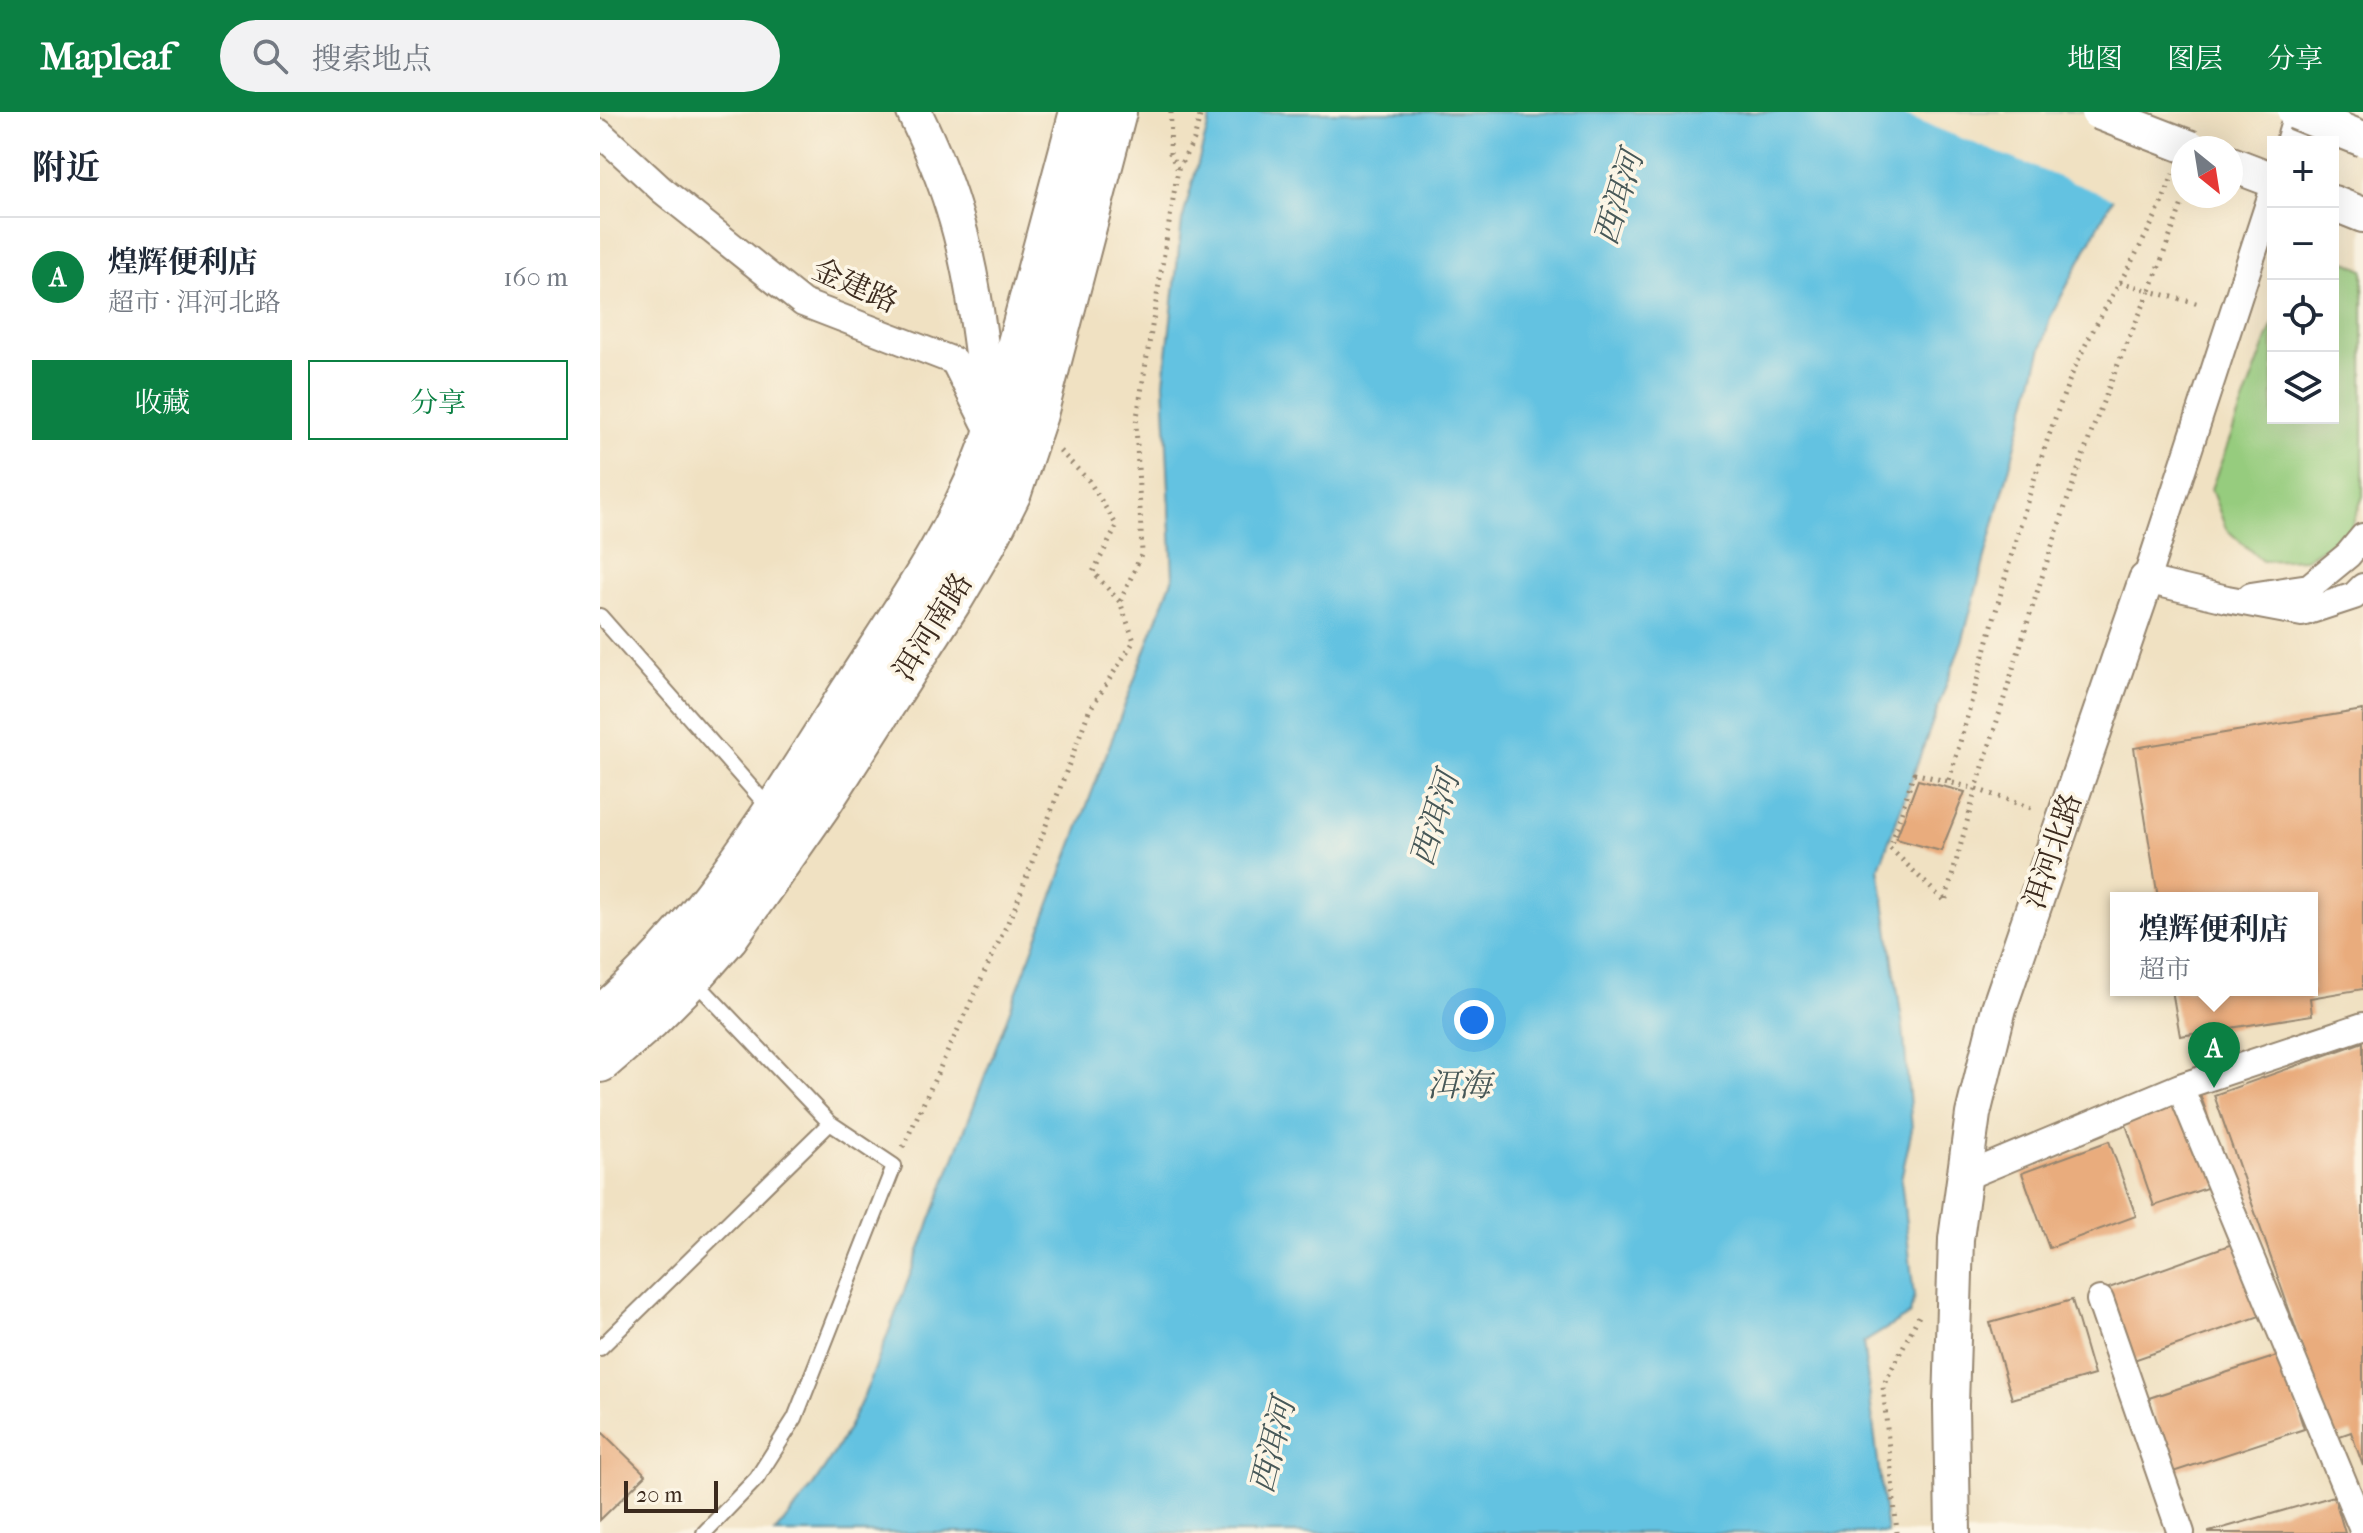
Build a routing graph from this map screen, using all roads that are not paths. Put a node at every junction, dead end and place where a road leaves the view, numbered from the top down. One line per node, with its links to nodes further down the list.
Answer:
1 (914, 112): 15 (street)
2 (1081, 112): 15 (main road, 洱河南路)
3 (1115, 112): 22 (main road, 洱河南路)
4 (2098, 112): 9 (street, bridge)
5 (2296, 112): 7 (street); 8 (street, bridge)
6 (600, 133): 15 (street, 金建路)
7 (2290, 136)
8 (2363, 139)
9 (2171, 152)
10 (2243, 169): 11 (street)
11 (2267, 178)
12 (2339, 205): 14 (street)
13 (2267, 208): 17 (street, 洱河北路)
14 (2363, 215)
15 (993, 440): 21 (main road, 洱河南路)
16 (2363, 537): 19 (street)
17 (2146, 580): 19 (street); 28 (street, 洱河北路)
18 (2363, 587): 19 (street)
19 (2227, 599)
20 (600, 616): 21 (lane)
21 (774, 813): 23 (main road, 洱河南路)
22 (691, 977): 25 (main road, 洱河南路); 27 (lane)
23 (600, 1018)
24 (2363, 1026): 26 (street)
25 (600, 1061)
26 (2180, 1087): 28 (street); 31 (street)
27 (830, 1123): 30 (lane); 32 (lane)
28 (1964, 1177): 33 (street, 洱河北路)
29 (2100, 1300): 34 (street)
30 (600, 1348)
31 (2363, 1530)
32 (704, 1533)
33 (1953, 1533)
34 (2181, 1533)

